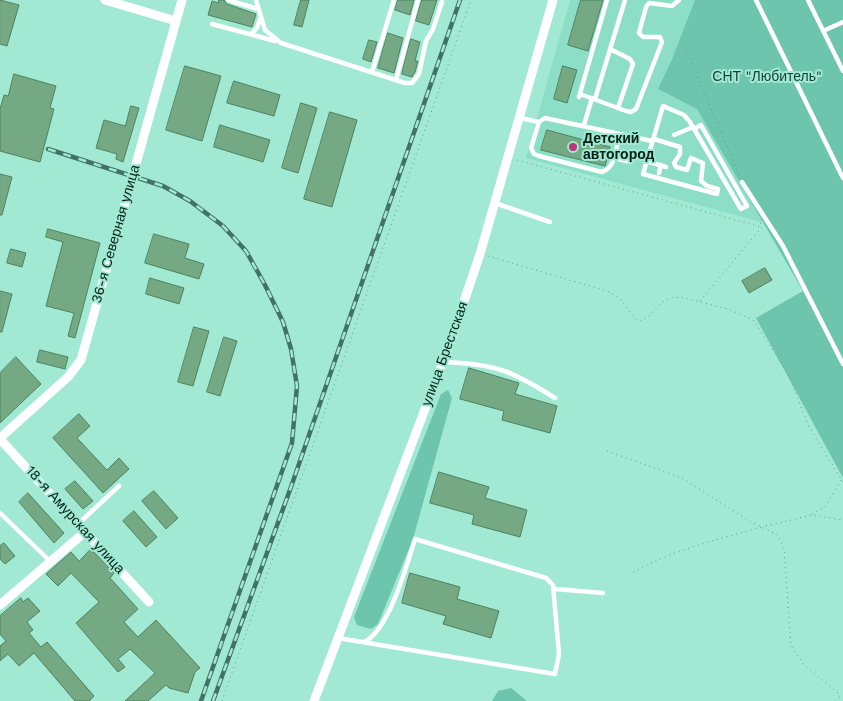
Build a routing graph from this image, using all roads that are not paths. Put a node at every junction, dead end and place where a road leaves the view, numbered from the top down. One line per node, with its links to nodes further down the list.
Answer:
1 (105, 0): 16 (street)
2 (182, 0): 16 (street, 36-я Северная улица)
3 (228, 0): 14 (lane)
4 (256, 0): 14 (lane)
5 (394, 0): 23 (lane)
6 (418, 0): 25 (lane)
7 (553, 0): 28 (street, улица Брестская)
8 (607, 0): 26 (lane)
9 (625, 0): 22 (lane)
10 (679, 0): 27 (lane)
11 (756, 0): 39 (lane)
12 (808, 0): 19 (lane)
13 (442, 2): 25 (lane)
14 (258, 9): 15 (lane)
15 (260, 18): 20 (lane); 21 (lane)
16 (176, 21): 46 (street, 36-я Северная улица)
17 (843, 22): 19 (lane)
18 (212, 24): 20 (lane)
19 (823, 31): 24 (lane)
20 (251, 34): 21 (lane)
21 (281, 42): 23 (lane)
22 (610, 49): 26 (lane); 27 (lane)
23 (372, 72): 25 (lane)
24 (843, 72)
25 (396, 80)
26 (593, 98): 27 (lane); 30 (lane)
27 (618, 108)
28 (520, 118): 29 (lane); 41 (street, улица Брестская)
29 (539, 122): 30 (lane); 36 (lane)
30 (584, 125): 32 (lane)
31 (693, 128): 31 (lane); 33 (lane); 34 (lane)
32 (619, 134): 34 (lane); 36 (lane)
33 (682, 139)
34 (653, 140): 37 (lane); 37 (lane)
35 (633, 156): 36 (lane)
36 (614, 158)
37 (646, 161): 38 (lane)
38 (659, 173)
39 (843, 178)
40 (742, 182): 44 (lane)
41 (495, 203): 42 (lane); 43 (street, улица Брестская)
42 (550, 222)
43 (443, 362): 45 (lane); 56 (street, улица Брестская)
44 (843, 364)
45 (555, 398)
46 (0, 438): 49 (street, 18-я Амурская улица)
47 (119, 486): 49 (lane)
48 (0, 513): 51 (lane)
49 (78, 523): 50 (street, 18-я Амурская улица)
50 (85, 532): 51 (street); 54 (street, 18-я Амурская улица)
51 (50, 561): 55 (street)
52 (555, 589): 53 (lane); 57 (lane); 57 (lane)
53 (603, 593)
54 (149, 602)
55 (0, 605)
56 (337, 638): 57 (lane); 58 (street, улица Брестская)
57 (364, 642)
58 (314, 701)

